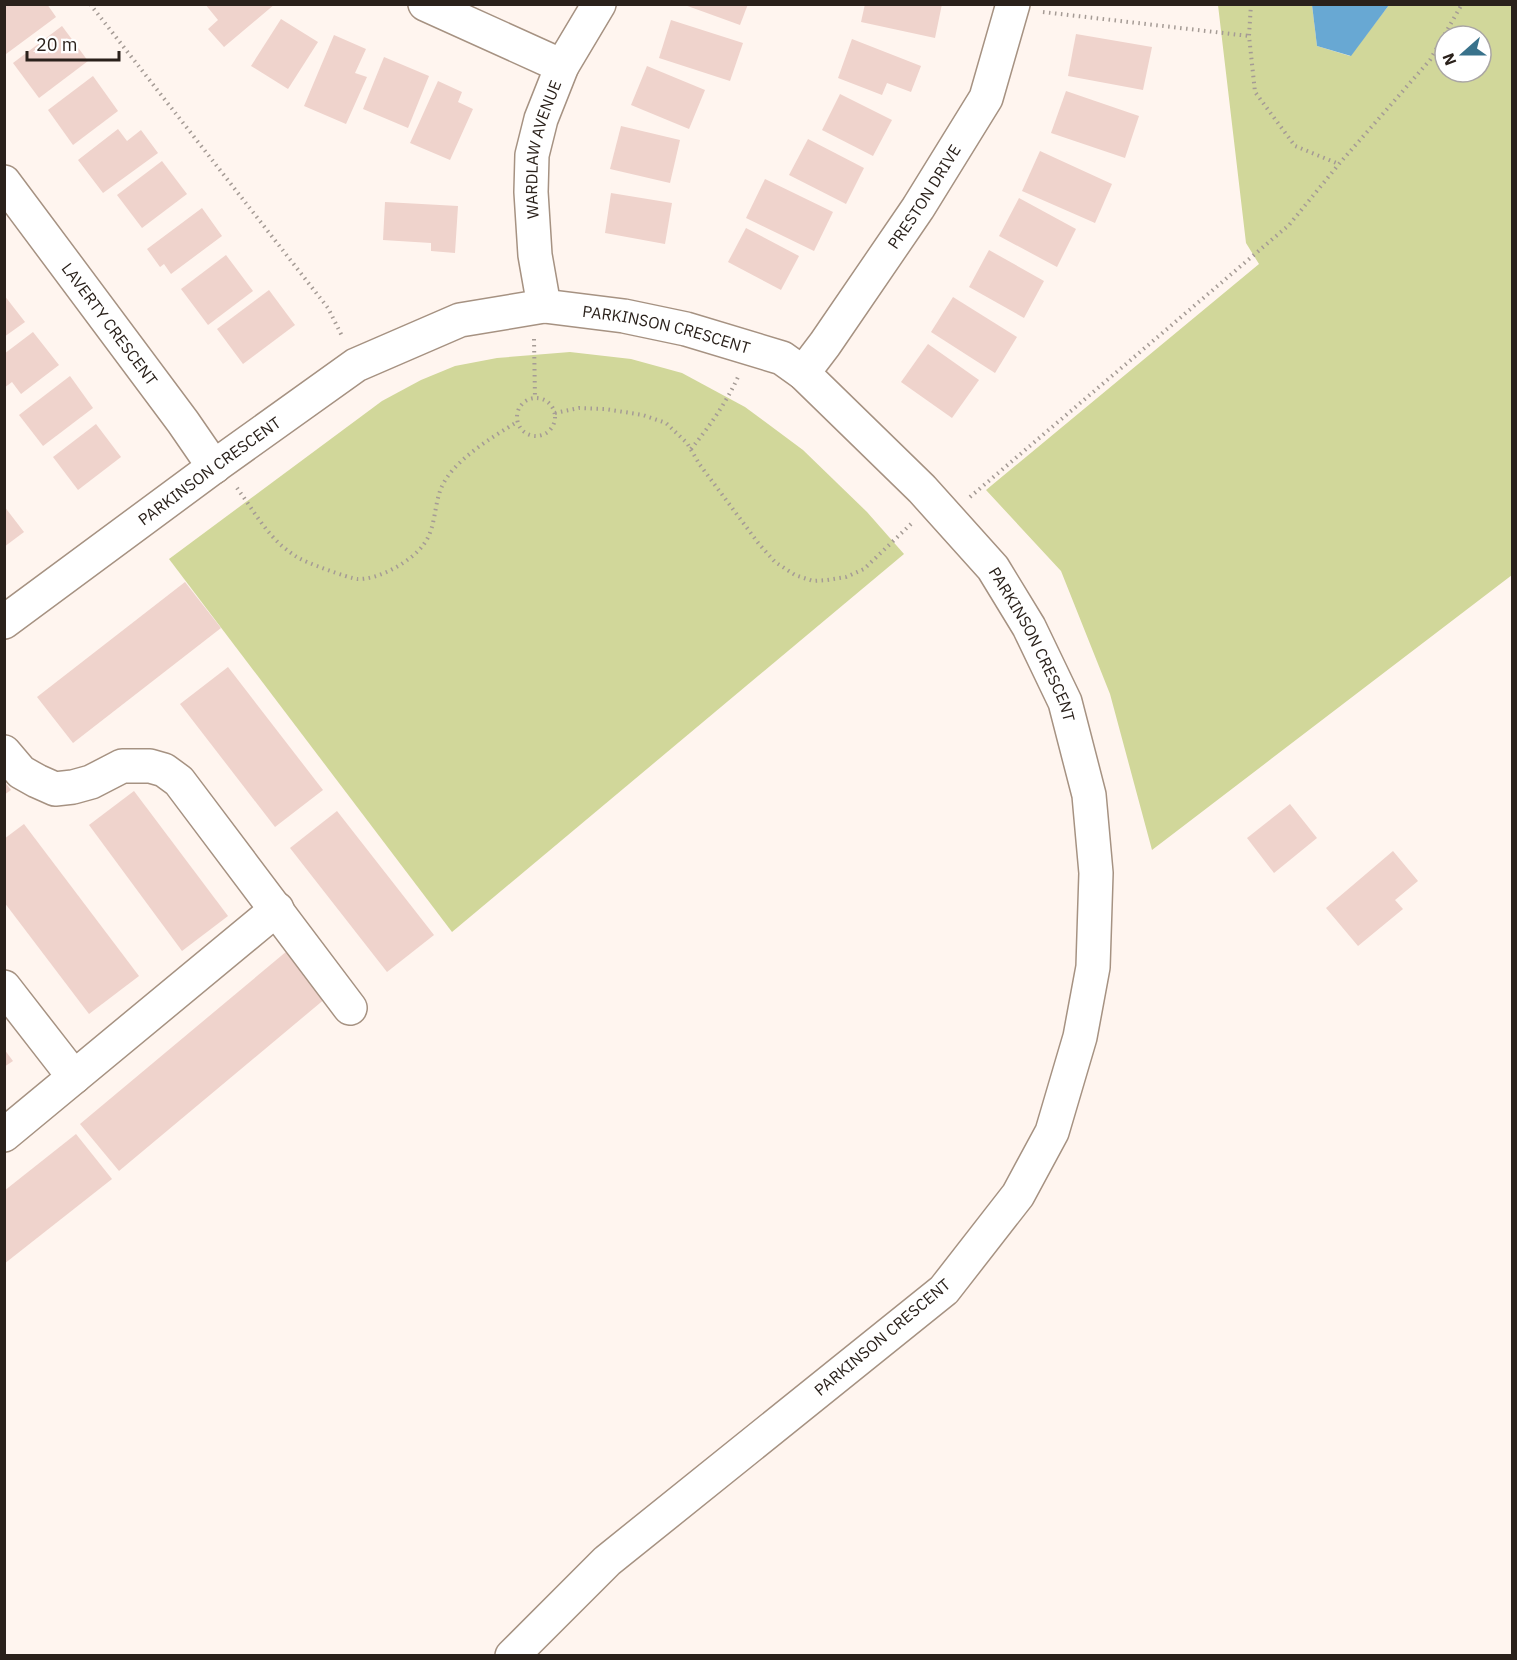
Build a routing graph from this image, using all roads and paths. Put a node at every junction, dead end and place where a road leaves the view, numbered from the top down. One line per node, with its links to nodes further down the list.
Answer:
1 (90, 4): 13 (path)
2 (425, 4): 8 (street)
3 (599, 4): 8 (street, WARDLAW AVENUE)
4 (1251, 4): 7 (path)
5 (1462, 4): 9 (path)
6 (1013, 6): 7 (path); 14 (street, PRESTON DRIVE)
7 (1249, 36): 9 (path)
8 (562, 66): 11 (street, WARDLAW AVENUE)
9 (1339, 164): 20 (path)
10 (4, 182): 19 (street, LAVERTY CRESCENT)
11 (539, 307): 12 (street, PARKINSON CRESCENT); 13 (street, PARKINSON CRESCENT); 15 (path)
12 (751, 349): 14 (street, PARKINSON CRESCENT); 18 (path)
13 (356, 365): 19 (street, PARKINSON CRESCENT)
14 (803, 373): 20 (street, PARKINSON CRESCENT)
15 (536, 398): 16 (path); 17 (path)
16 (555, 413): 17 (path); 18 (path)
17 (517, 422): 19 (path)
18 (691, 449): 20 (path)
19 (216, 465): 21 (street, PARKINSON CRESCENT)
20 (940, 509): 28 (street, PARKINSON CRESCENT)
21 (4, 622)
22 (4, 752): 23 (street)
23 (277, 909): 25 (street); 26 (street)
24 (4, 987): 26 (street)
25 (350, 1008)
26 (74, 1077): 27 (street)
27 (4, 1135)
28 (512, 1656)

